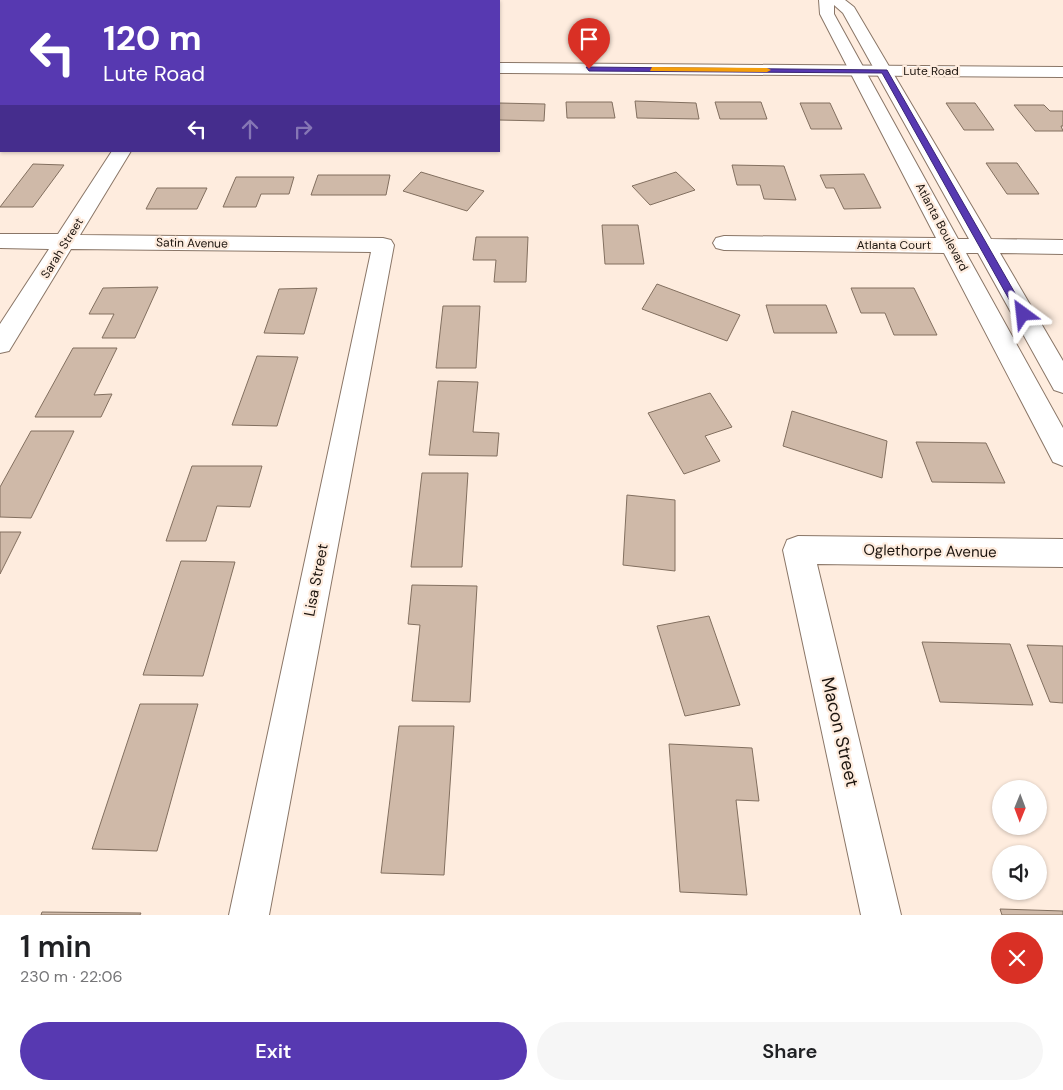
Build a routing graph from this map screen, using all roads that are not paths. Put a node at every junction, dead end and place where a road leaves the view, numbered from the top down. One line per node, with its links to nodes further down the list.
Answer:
1 (826, 0): 4 (street, Atlanta Boulevard)
2 (836, 0): 5 (street, Atlanta Boulevard)
3 (500, 68): 4 (street, Lute Road)
4 (858, 71): 5 (street, Lute Road); 12 (street, Atlanta Boulevard)
5 (885, 71): 6 (street, Lute Road); 13 (street, Atlanta Boulevard)
6 (1063, 72)
7 (121, 152): 9 (street, Sarah Street)
8 (0, 241): 9 (street, Satin Avenue)
9 (66, 242): 11 (street, Satin Avenue); 15 (street, Sarah Street)
10 (724, 244): 12 (street, Atlanta Court)
11 (384, 245): 20 (street, Lisa Street)
12 (951, 245): 13 (street, Atlanta Court); 17 (street, Atlanta Boulevard)
13 (982, 246): 14 (street, Atlanta Court); 16 (street, Atlanta Boulevard)
14 (1063, 247)
15 (0, 344)
16 (1063, 383)
17 (1063, 454)
18 (798, 550): 19 (street, Oglethorpe Avenue); 21 (street, Macon Street)
19 (1063, 553)
20 (249, 915)
21 (881, 915)

